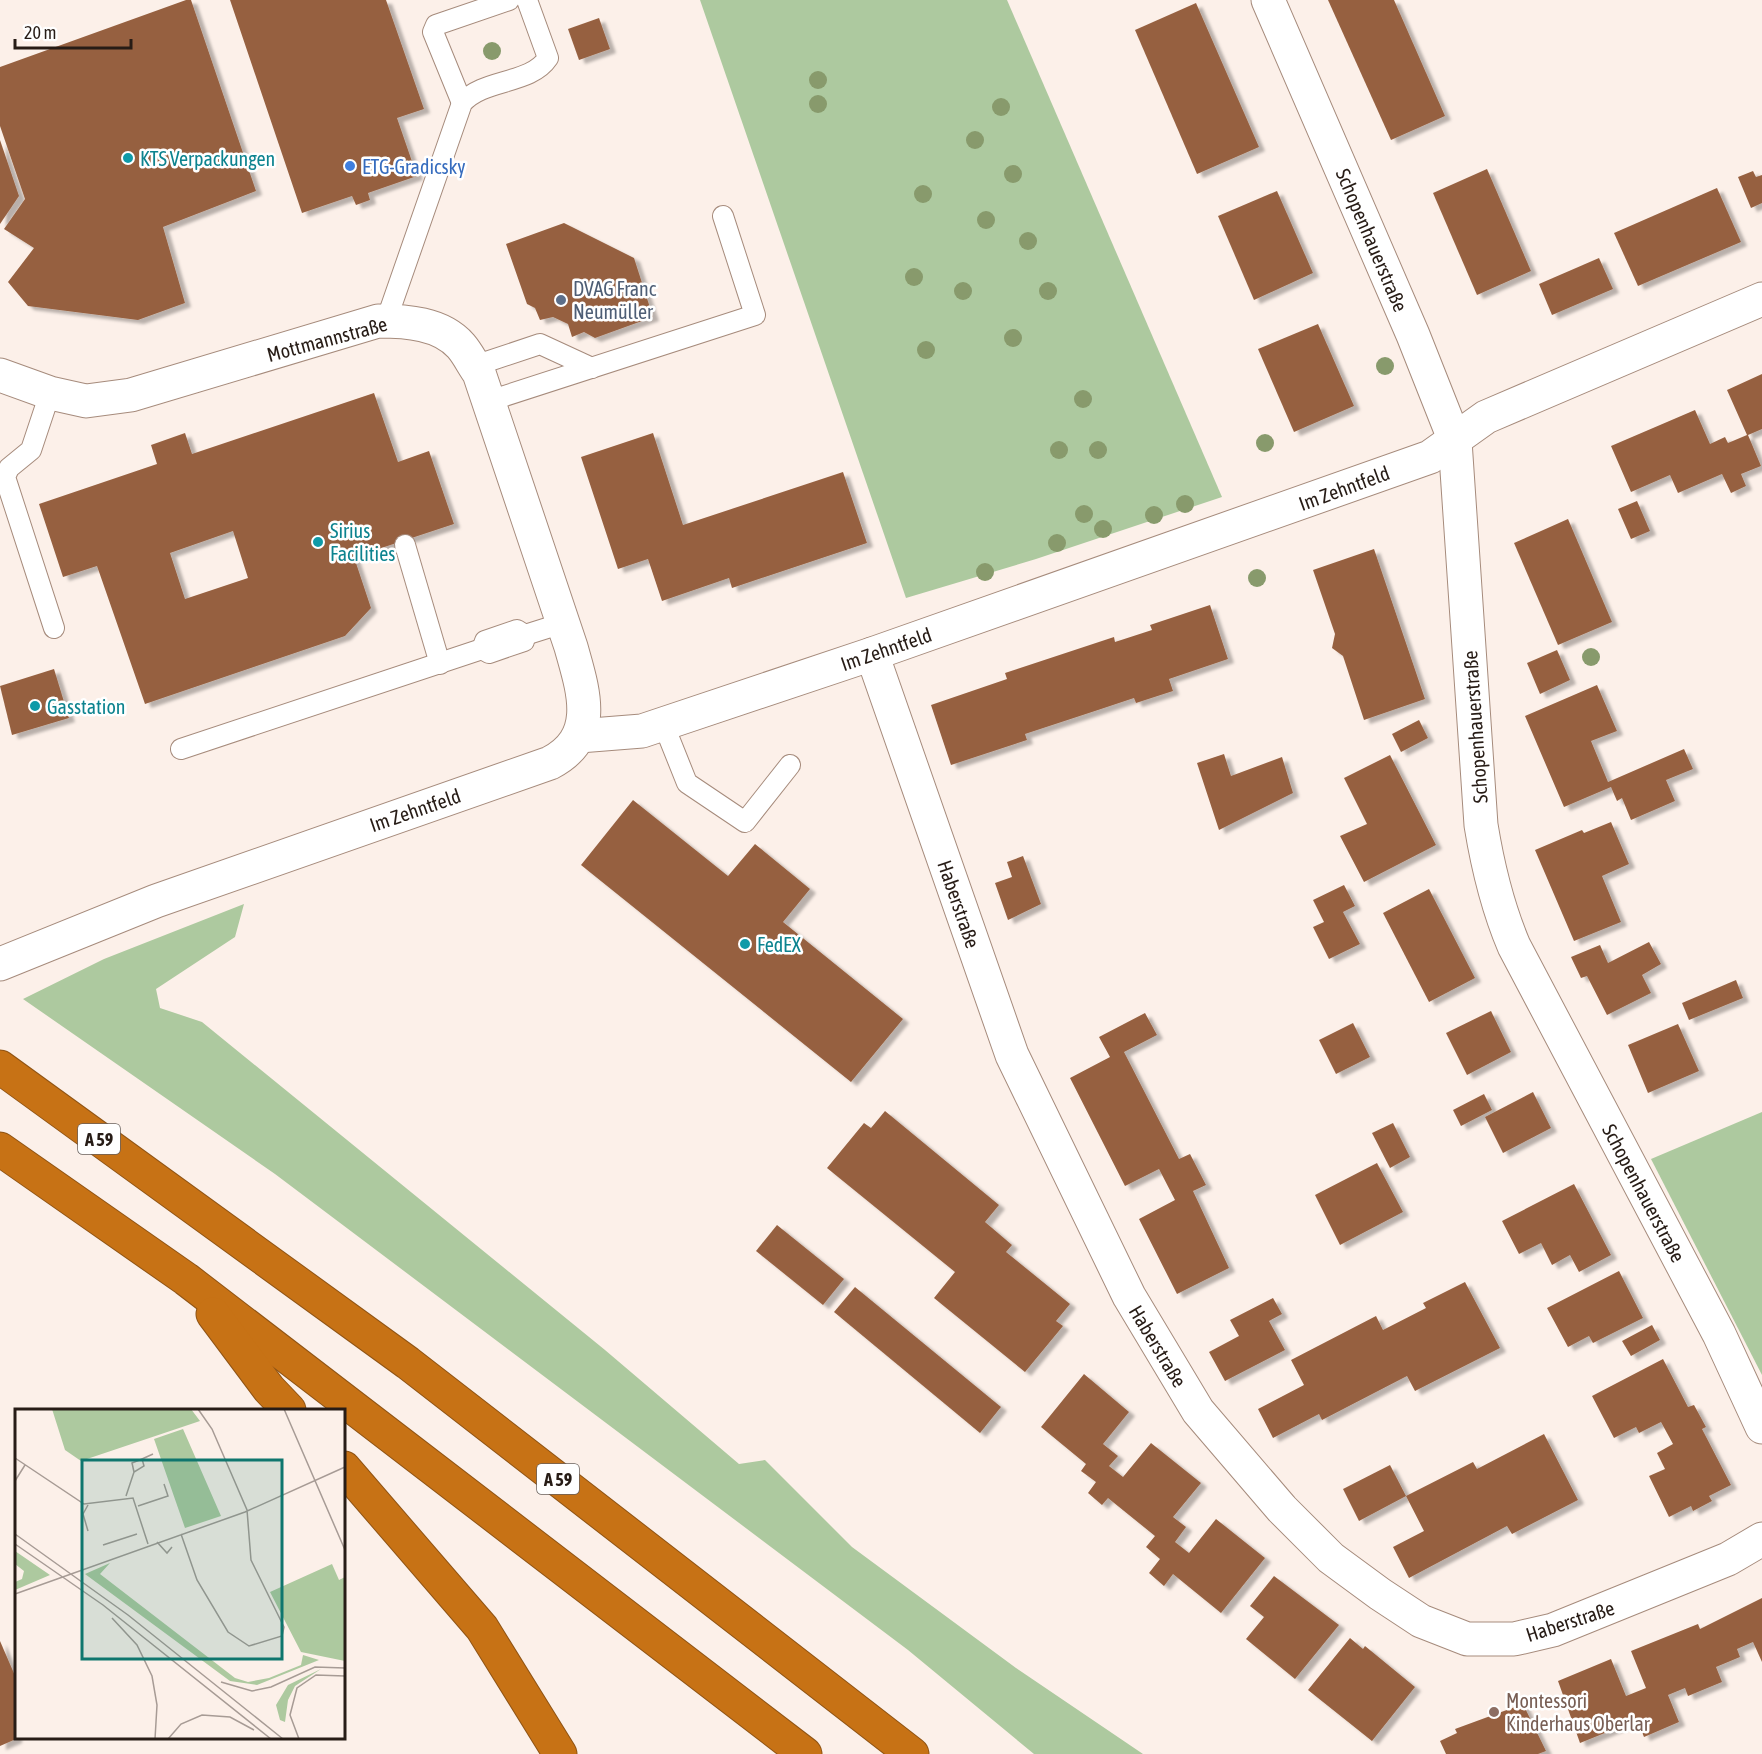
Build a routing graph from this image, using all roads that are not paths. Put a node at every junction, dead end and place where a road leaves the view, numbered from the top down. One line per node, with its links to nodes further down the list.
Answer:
1 (509, 0): 4 (lane)
2 (528, 0): 4 (lane)
3 (1268, 0): 13 (street, Schopenhauerstraße)
4 (462, 103): 7 (lane)
5 (723, 216): 9 (lane)
6 (1762, 299): 13 (street, Im Zehntfeld)
7 (386, 321): 8 (street, Mottmannstraße); 11 (street, Mottmannstraße)
8 (474, 366): 9 (lane); 12 (street, Mottmannstraße)
9 (592, 368): 12 (lane)
10 (0, 375): 11 (street, Mottmannstraße)
11 (50, 393): 16 (lane)
12 (489, 401): 15 (street, Mottmannstraße)
13 (1455, 441): 17 (street, Im Zehntfeld); 28 (street, Schopenhauerstraße)
14 (405, 545): 18 (lane)
15 (563, 623): 18 (lane); 20 (street, Mottmannstraße)
16 (54, 628)
17 (872, 654): 19 (street, Im Zehntfeld); 30 (street, Haberstraße)
18 (440, 664): 21 (lane)
19 (663, 723): 20 (street, Im Zehntfeld); 22 (lane)
20 (579, 736): 23 (street, Im Zehntfeld)
21 (180, 749)
22 (790, 765)
23 (15, 958)
24 (0, 1067): 33 (highway, A 59)
25 (0, 1149): 26 (highway)
26 (186, 1280): 27 (highway); 32 (highway)
27 (288, 1409)
28 (1762, 1427)
29 (345, 1469): 31 (highway)
30 (1762, 1539)
31 (560, 1754)
32 (805, 1754)
33 (912, 1754)

